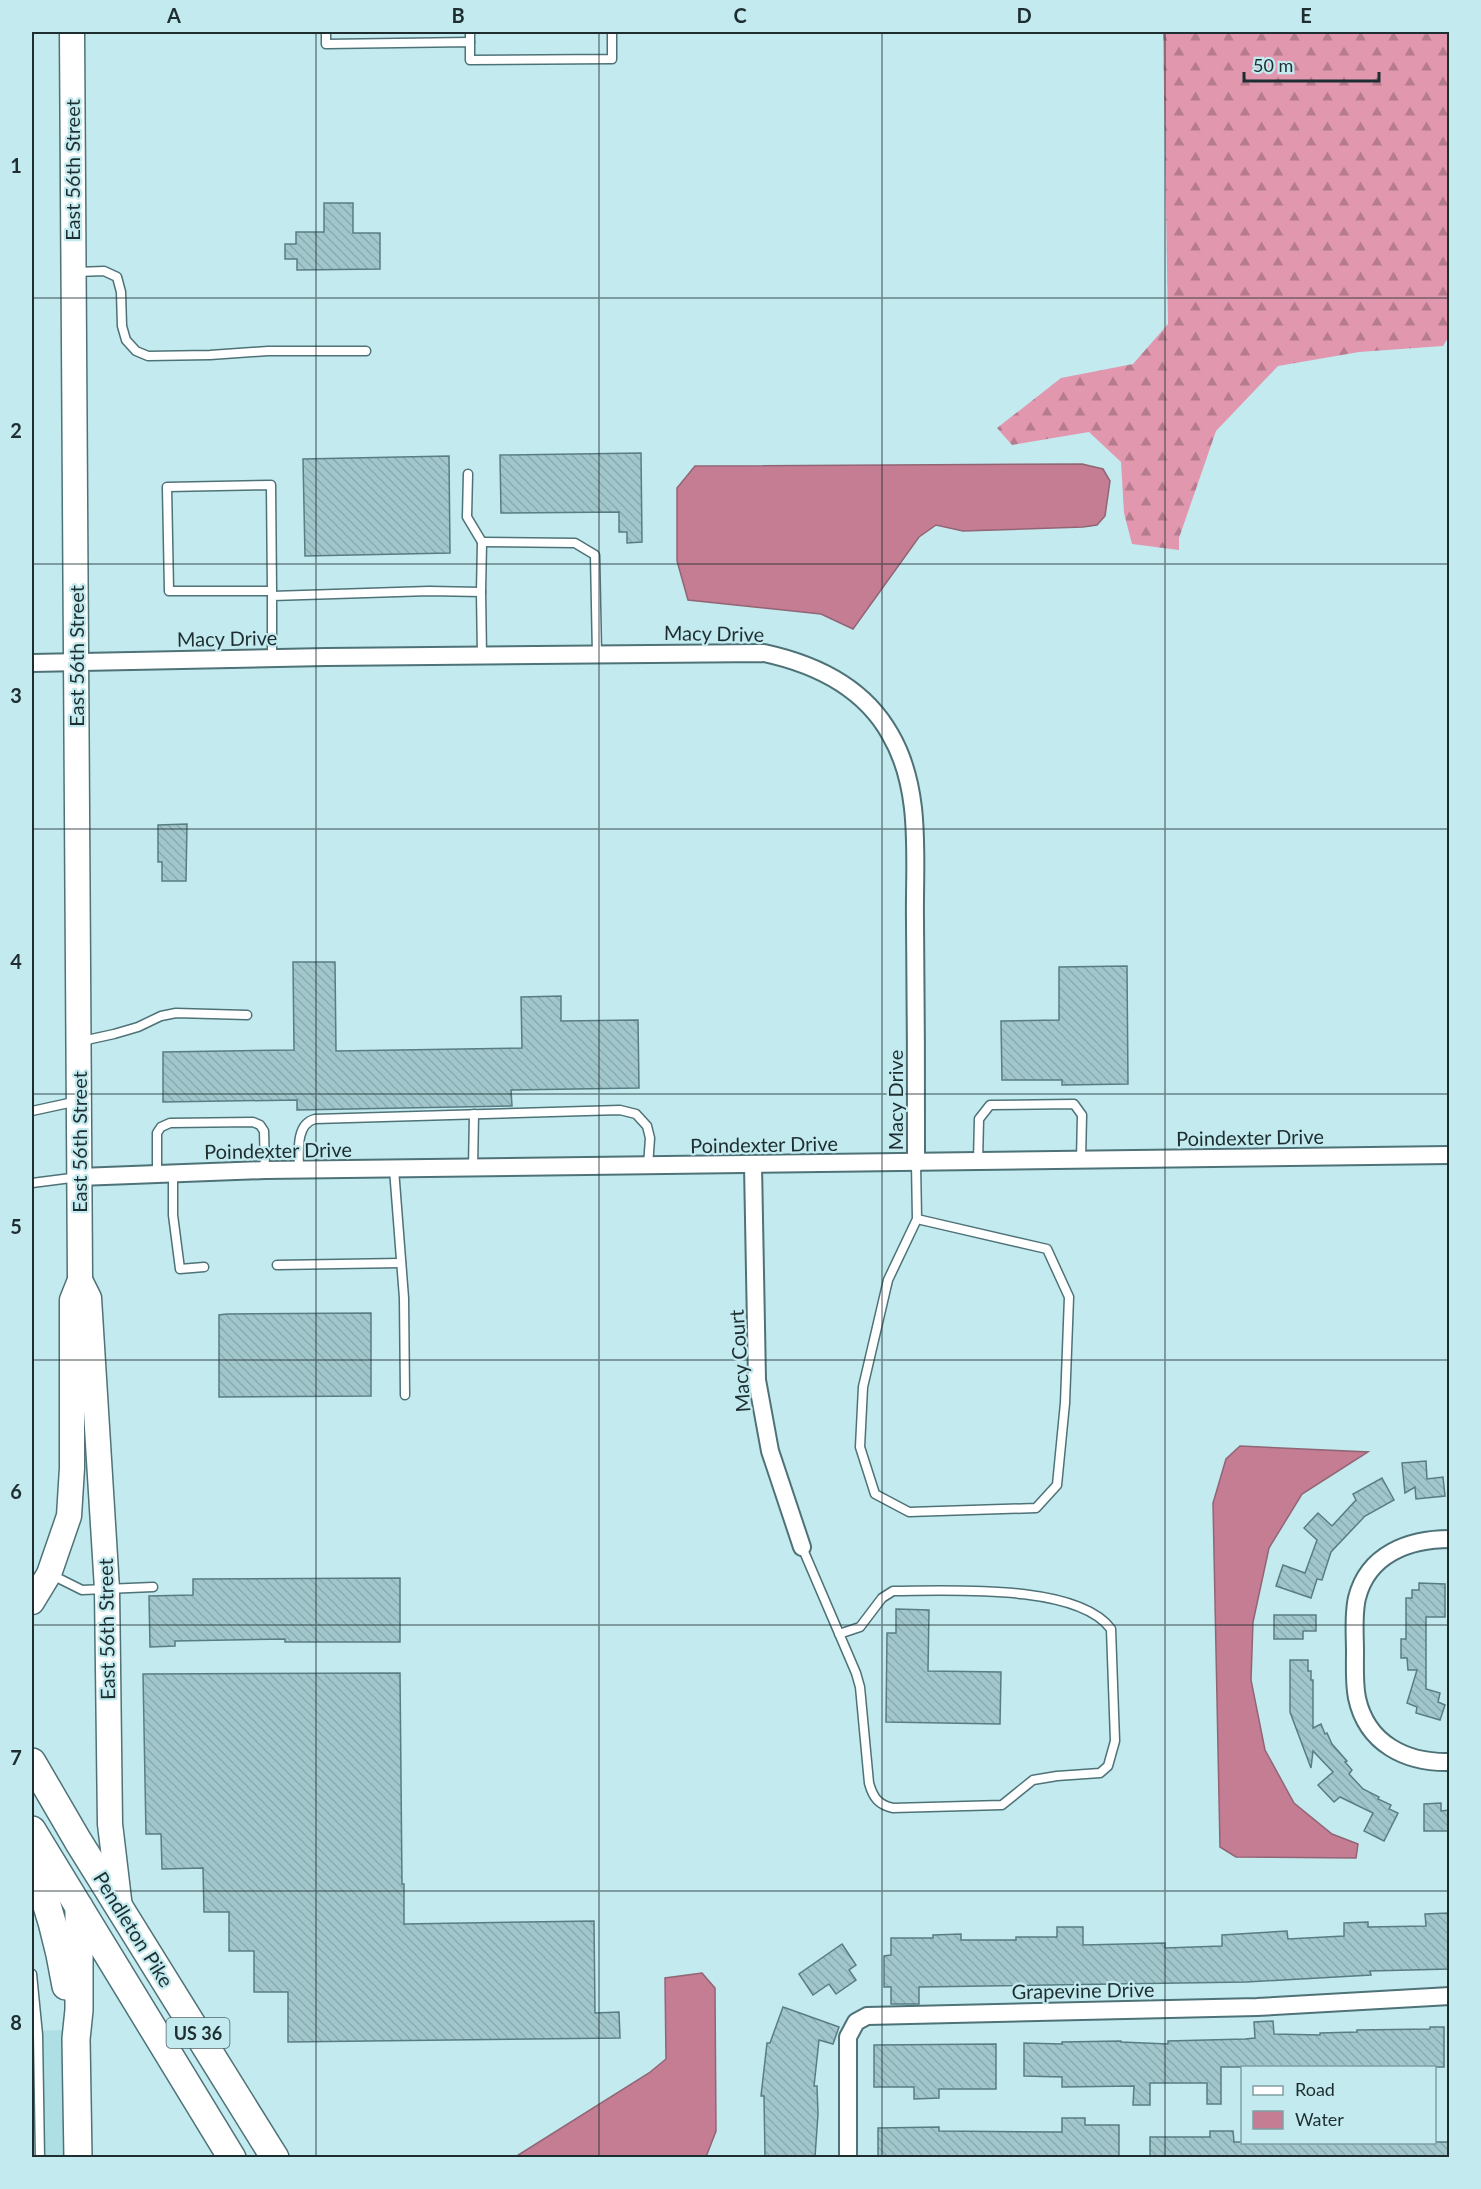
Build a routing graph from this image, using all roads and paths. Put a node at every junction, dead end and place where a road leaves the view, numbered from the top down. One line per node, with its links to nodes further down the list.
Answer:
1 (72, 32): 6 (main road, East 56th Street)
2 (326, 32): 5 (lane)
3 (470, 32): 5 (lane)
4 (612, 32): 5 (lane)
5 (470, 42)
6 (73, 272): 7 (lane); 16 (main road, East 56th Street)
7 (366, 351)
8 (468, 474): 9 (lane)
9 (482, 542): 10 (lane); 12 (lane)
10 (481, 592): 11 (lane); 13 (lane)
11 (272, 593): 11 (lane); 14 (lane)
12 (597, 655): 13 (street, Macy Drive); 25 (street, Macy Drive)
13 (482, 656): 14 (street, Macy Drive)
14 (272, 658): 16 (street, Macy Drive)
15 (32, 663): 16 (street, Macy Drive)
16 (76, 663): 18 (main road, East 56th Street)
17 (247, 1015): 18 (lane)
18 (78, 1041): 19 (main road, East 56th Street)
19 (79, 1101): 20 (lane); 33 (main road, East 56th Street)
20 (32, 1111)
21 (474, 1114): 27 (lane); 28 (lane); 31 (lane)
22 (1449, 1155): 23 (street, Poindexter Drive)
23 (1081, 1161): 24 (street, Poindexter Drive); 24 (lane)
24 (978, 1162): 25 (street, Poindexter Drive)
25 (916, 1163): 26 (street, Poindexter Drive); 35 (lane)
26 (753, 1165): 27 (street, Poindexter Drive); 42 (street, Macy Court)
27 (648, 1166): 28 (street, Poindexter Drive)
28 (474, 1168): 29 (street, Poindexter Drive)
29 (394, 1169): 31 (street, Poindexter Drive); 36 (lane)
30 (265, 1170): 31 (street, Poindexter Drive); 32 (street, Poindexter Drive); 32 (lane)
31 (299, 1170)
32 (165, 1174): 33 (street, Poindexter Drive); 38 (lane)
33 (79, 1177): 34 (lane); 39 (main road, East 56th Street)
34 (32, 1183)
35 (917, 1219): 35 (lane)
36 (401, 1263): 37 (lane); 40 (lane)
37 (277, 1265)
38 (204, 1267)
39 (80, 1280): 43 (main road, East 56th Street); 45 (main road, East 56th Street)
40 (405, 1395)
41 (1449, 1539): 49 (street)
42 (802, 1547): 47 (lane)
43 (50, 1574): 45 (lane); 46 (main road, East 56th Street)
44 (153, 1587): 45 (lane)
45 (107, 1589): 53 (main road, East 56th Street)
46 (32, 1602)
47 (839, 1634): 47 (lane)
48 (32, 1762): 53 (main road, Pendleton Pike / US 36)
49 (1449, 1762)
50 (32, 1830): 52 (main road, Pendleton Pike / US 36)
51 (32, 1863): 56 (main road)
52 (79, 1906): 56 (main road); 59 (main road, Pendleton Pike / US 36)
53 (120, 1908): 60 (main road, Pendleton Pike / US 36)
54 (32, 1974): 57 (lane)
55 (1449, 1996): 61 (street, Grapevine Drive)
56 (76, 2039): 58 (main road)
57 (40, 2157)
58 (78, 2157)
59 (232, 2157)
60 (275, 2157)
61 (848, 2157)

